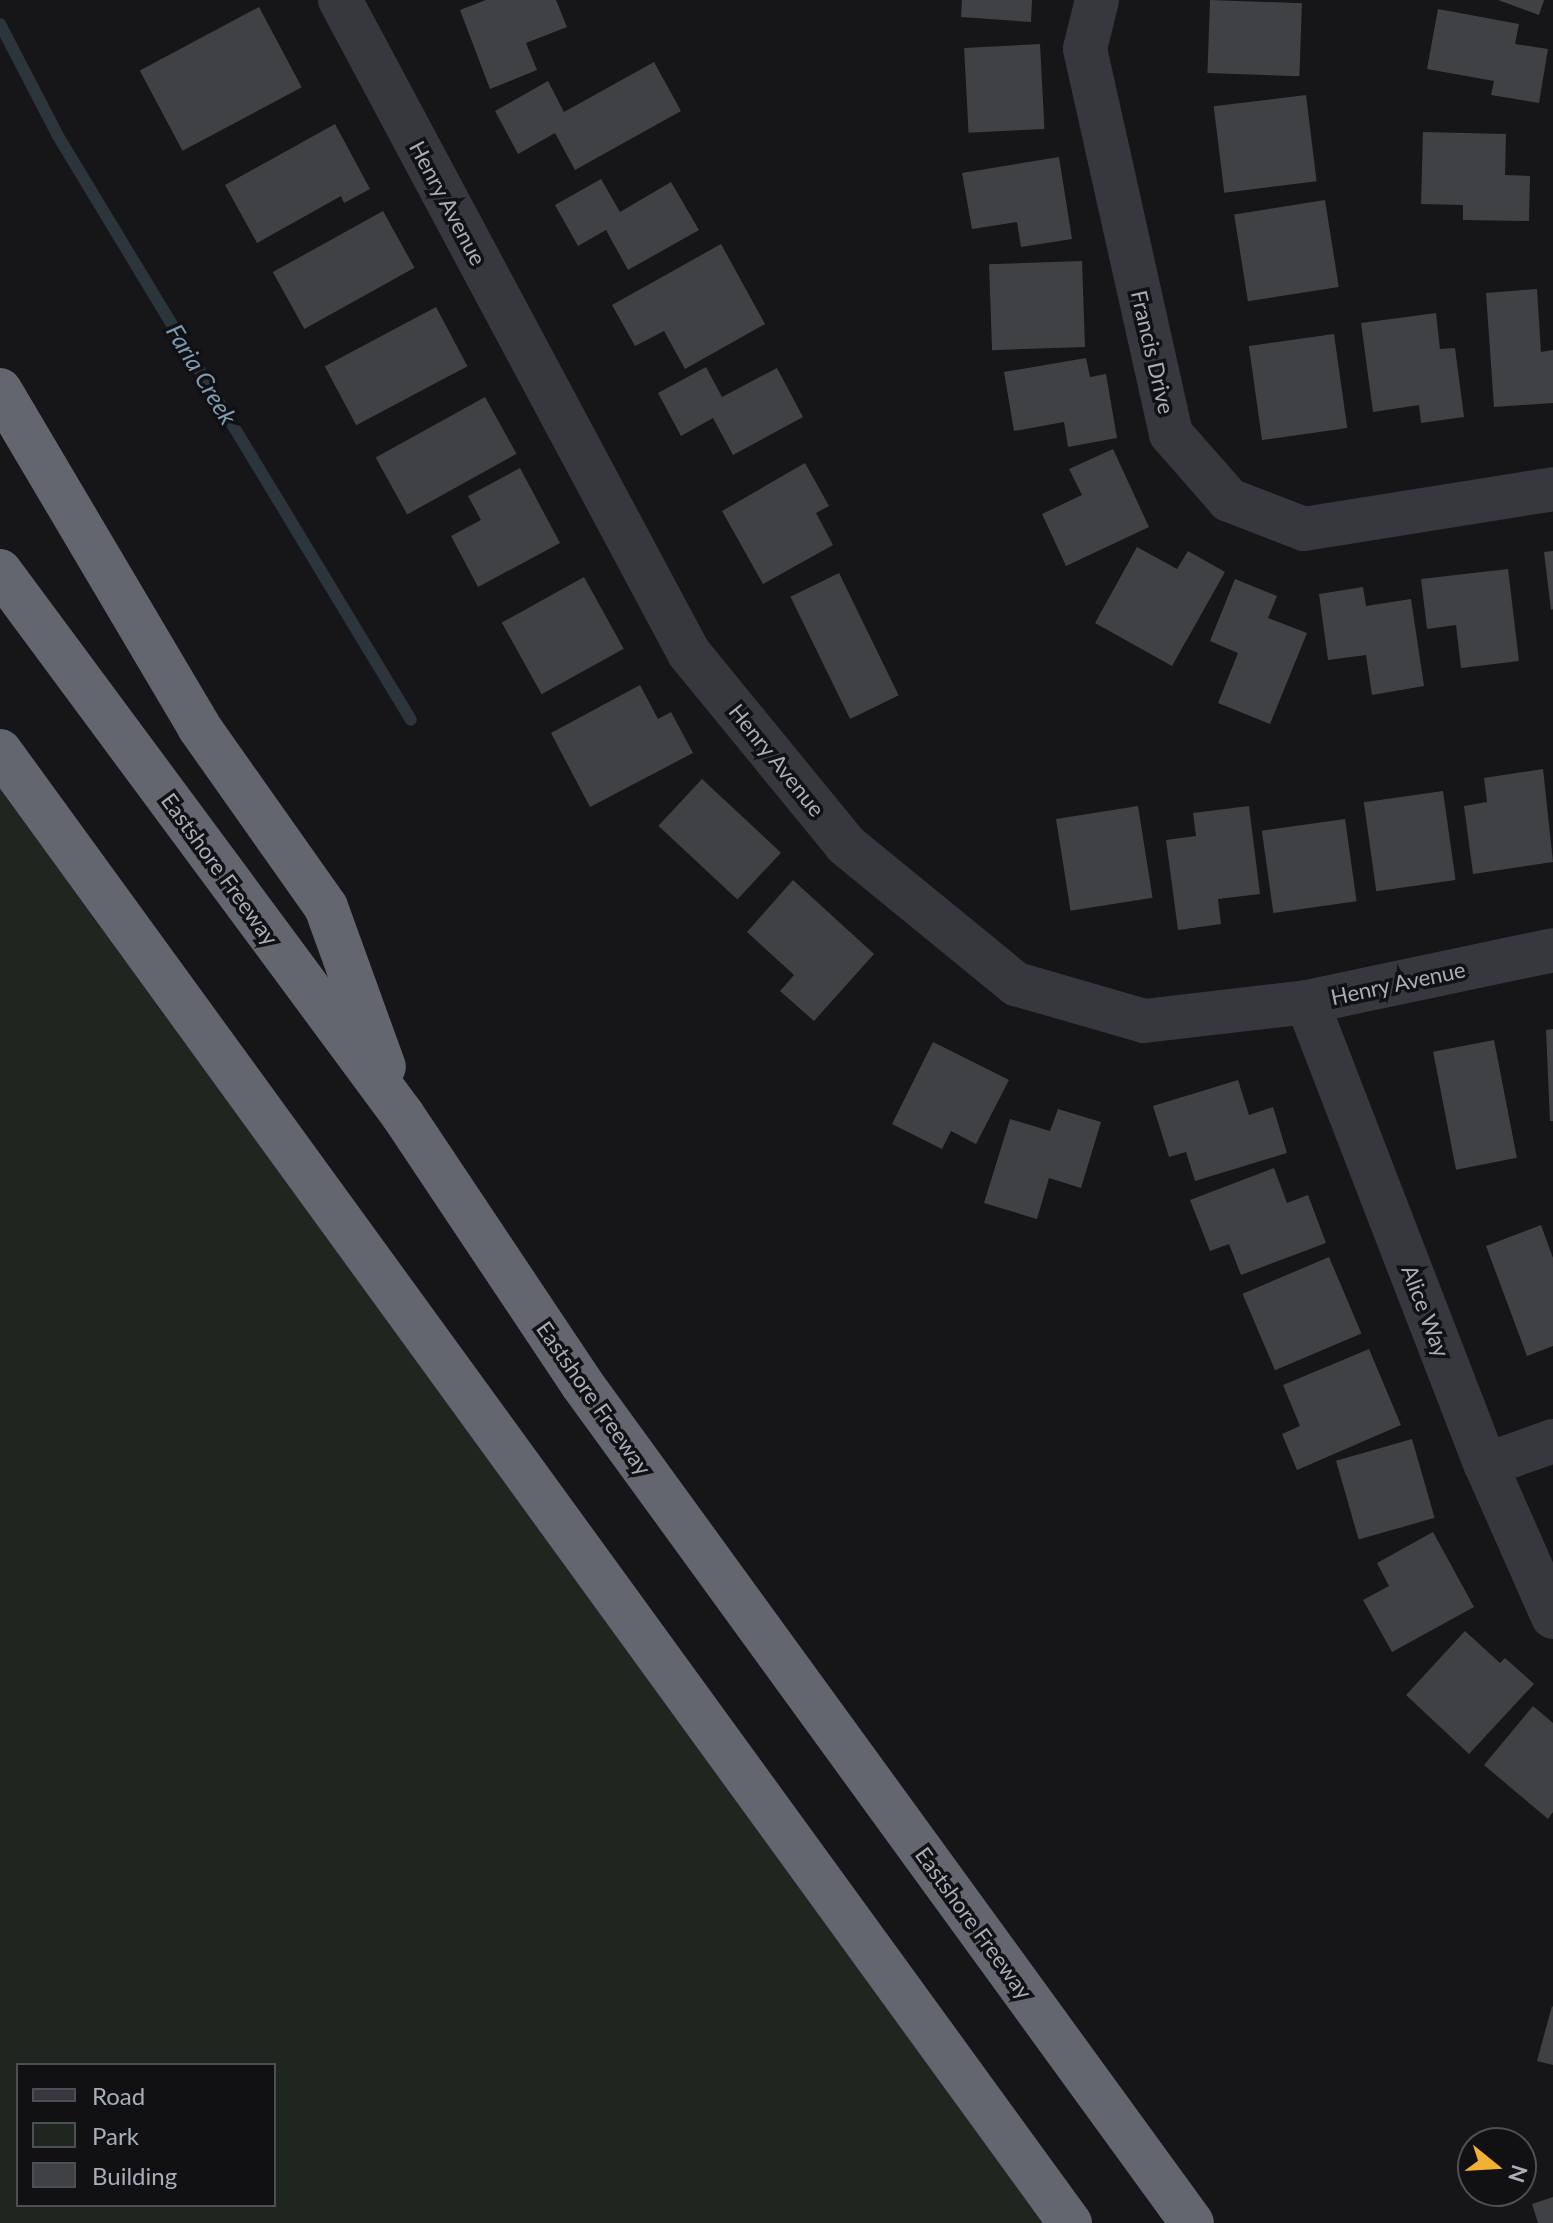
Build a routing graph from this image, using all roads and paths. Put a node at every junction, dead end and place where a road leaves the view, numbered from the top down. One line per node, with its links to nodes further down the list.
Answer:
1 (340, 0): 8 (street, Henry Avenue)
2 (1097, 0): 4 (street, Francis Drive)
3 (0, 390): 9 (highway)
4 (1553, 489)
5 (0, 571): 9 (highway, Eastshore Freeway)
6 (0, 751): 13 (highway)
7 (1553, 950): 8 (street, Henry Avenue)
8 (1307, 1002): 11 (street, Alice Way)
9 (402, 1114): 14 (highway, Eastshore Freeway)
10 (1553, 1441): 11 (street)
11 (1486, 1465): 12 (street, Alice Way)
12 (1553, 1617)
13 (1070, 2223)
14 (1192, 2223)

